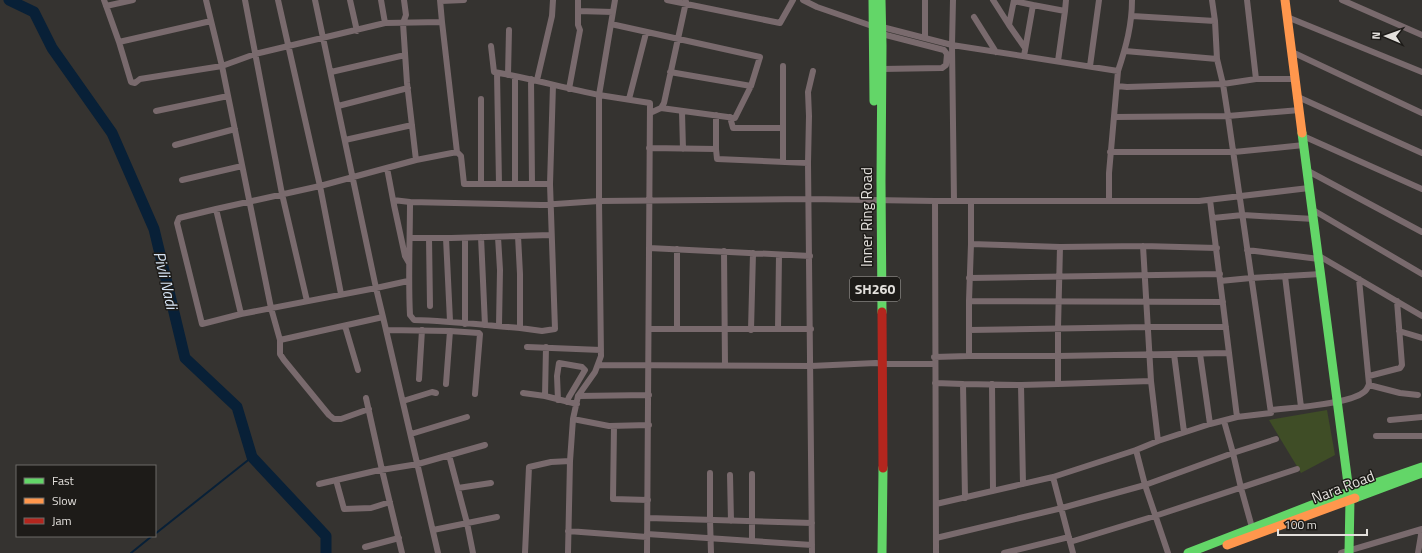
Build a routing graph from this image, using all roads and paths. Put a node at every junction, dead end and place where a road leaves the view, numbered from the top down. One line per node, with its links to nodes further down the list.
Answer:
1 (133, 0): 32 (street)
2 (206, 0): 40 (street)
3 (245, 0): 64 (street)
4 (278, 0): 58 (street)
5 (315, 0): 53 (street)
6 (350, 0): 49 (street)
7 (381, 0): 43 (street)
8 (404, 0): 44 (street)
9 (440, 0): 10 (street); 42 (street)
10 (464, 0)
11 (553, 0): 83 (street)
12 (578, 0): 34 (street)
13 (615, 0): 36 (street)
14 (667, 0): 30 (street)
15 (793, 0): 30 (street)
16 (802, 0): 31 (street)
17 (873, 0): 47 (main road, Inner Ring Road)
18 (881, 0): 50 (main road, Inner Ring Road)
19 (925, 0): 54 (street)
20 (953, 0): 57 (street)
21 (993, 0): 46 (street)
22 (1066, 0): 35 (street)
23 (1099, 0): 71 (street)
24 (1132, 0): 37 (street)
25 (1212, 0): 41 (street)
26 (1247, 0): 81 (street)
27 (1285, 0): 39 (main road)
28 (1342, 0): 52 (street)
29 (1014, 1): 33 (street); 46 (street)
30 (686, 2): 55 (street)
31 (813, 2): 47 (street)
32 (105, 3): 56 (street)
33 (1033, 5): 35 (street); 60 (street)
34 (578, 11): 36 (street); 89 (street)
35 (1064, 11): 68 (street)
36 (613, 12): 45 (street)
37 (1132, 16): 41 (street); 61 (street)
38 (974, 17): 62 (street)
39 (1287, 17): 63 (main road); 77 (street)
40 (211, 21): 56 (street); 69 (street)
41 (1215, 21): 67 (street)
42 (442, 22): 44 (street); 115 (street)
43 (385, 23): 44 (street); 49 (street)
44 (403, 23): 65 (street)
45 (611, 24): 51 (street); 90 (street)
46 (1009, 25): 60 (street)
47 (872, 26): 139 (main road, Inner Ring Road)
48 (509, 30): 79 (street)
49 (357, 31): 53 (street)
50 (882, 31): 54 (street); 72 (main road, Inner Ring Road); 72 (street)
51 (646, 33): 55 (street); 94 (street)
52 (1422, 35)
53 (324, 38): 58 (street); 75 (street)
54 (925, 38): 57 (street)
55 (678, 40): 76 (street); 86 (street)
56 (119, 42): 69 (street)
57 (952, 45): 62 (street); 144 (street)
58 (289, 46): 64 (street); 132 (street)
59 (491, 46): 78 (street)
60 (1025, 48): 66 (street)
61 (1125, 51): 67 (street); 73 (street)
62 (996, 52): 66 (street)
63 (1292, 52): 82 (main road); 101 (street)
64 (256, 54): 69 (street); 135 (street)
65 (406, 55): 75 (street); 88 (street)
66 (1024, 56): 68 (street)
67 (1217, 59): 84 (street)
68 (1058, 61): 71 (street)
69 (222, 66): 91 (street)
70 (783, 66): 107 (street)
71 (1090, 66): 73 (street)
72 (882, 69): 139 (main road, Inner Ring Road)
73 (1118, 70): 87 (street)
74 (813, 71): 121 (street)
75 (331, 72): 95 (street)
76 (670, 72): 86 (street); 96 (street)
77 (1422, 72)
78 (497, 73): 79 (street); 128 (street)
79 (508, 75): 80 (street)
80 (515, 77): 83 (street); 129 (street)
81 (1256, 79): 82 (street); 84 (street)
82 (1295, 79): 92 (main road)
83 (534, 80): 85 (street); 130 (street)
84 (1223, 84): 87 (street); 103 (street)
85 (553, 85): 89 (street); 131 (street)
86 (751, 86): 104 (street)
87 (1117, 86): 105 (street)
88 (408, 88): 95 (street); 106 (street)
89 (569, 89): 90 (street)
90 (599, 95): 94 (street); 141 (street)
91 (228, 96): 97 (street); 108 (street)
92 (1298, 97): 98 (main road); 118 (street)
93 (481, 99): 127 (street)
94 (629, 99): 100 (street)
95 (338, 106): 109 (street)
96 (661, 108): 99 (street); 100 (street)
97 (156, 110)
98 (1300, 110): 103 (street); 110 (main road)
99 (682, 112): 102 (street); 113 (street)
100 (650, 113): 112 (street)
101 (1422, 114)
102 (716, 115): 104 (street); 114 (street)
103 (1228, 116): 105 (street); 117 (street)
104 (730, 117): 107 (street)
105 (1114, 117): 116 (street)
106 (412, 125): 109 (street); 119 (street)
107 (783, 128): 120 (street)
108 (235, 129): 111 (street); 122 (street)
109 (345, 140): 125 (street)
110 (1304, 140): 117 (street); 124 (main road); 134 (street)
111 (175, 145)
112 (649, 148): 113 (street); 142 (street)
113 (683, 149): 114 (street)
114 (716, 149): 120 (street)
115 (457, 152): 119 (street); 127 (street)
116 (1110, 152): 117 (street); 146 (street)
117 (1234, 152): 136 (street)
118 (1422, 154)
119 (416, 160): 123 (street)
120 (783, 162): 121 (street)
121 (808, 163): 137 (street)
122 (242, 166): 126 (street); 147 (street)
123 (387, 168): 125 (street); 138 (street)
124 (1308, 171): 133 (main road); 154 (street)
125 (353, 177): 132 (street); 187 (street)
126 (182, 180)
127 (481, 184): 128 (street)
128 (499, 184): 129 (street)
129 (515, 184): 130 (street)
130 (532, 184): 131 (street)
131 (550, 184): 149 (street)
132 (320, 186): 135 (street); 188 (street)
133 (1309, 188): 136 (street); 151 (main road)
134 (1422, 189)
135 (282, 194): 147 (street); 189 (street)
136 (1240, 196): 140 (street); 152 (street)
137 (809, 199): 139 (street); 142 (street); 173 (street)
138 (393, 200): 148 (street); 175 (street)
139 (877, 200): 143 (street); 232 (main road, Inner Ring Road)
140 (1210, 200): 146 (street); 153 (street)
141 (599, 201): 142 (street); 149 (street); 224 (street)
142 (648, 201): 166 (street)
143 (935, 201): 144 (street); 231 (street)
144 (954, 201): 145 (street)
145 (971, 201): 146 (street); 163 (street)
146 (1109, 201)
147 (250, 202): 150 (street); 196 (street)
148 (410, 202): 149 (street); 159 (street)
149 (551, 204): 155 (street)
150 (216, 210): 197 (street); 197 (street)
151 (1313, 214): 152 (street); 174 (main road); 178 (street)
152 (1243, 216): 153 (street); 170 (street)
153 (1213, 218): 167 (street)
154 (1422, 232)
155 (551, 235): 156 (street); 207 (street)
156 (518, 236): 158 (street); 207 (street)
157 (481, 237): 158 (street); 162 (street); 202 (street)
158 (498, 237): 203 (street)
159 (410, 238): 160 (street); 175 (street)
160 (429, 238): 161 (street); 195 (street)
161 (446, 238): 162 (street); 200 (street)
162 (465, 238): 201 (street)
163 (970, 244): 165 (street); 182 (street)
164 (1142, 246): 165 (street); 167 (street); 179 (street)
165 (1060, 247): 180 (street)
166 (649, 248): 168 (street); 209 (street)
167 (1217, 248): 176 (street)
168 (677, 249): 169 (street); 210 (street)
169 (724, 250): 171 (street); 215 (street)
170 (1248, 250): 174 (street); 183 (street)
171 (753, 253): 172 (street); 216 (street)
172 (779, 255): 173 (street); 211 (street)
173 (810, 256): 212 (street)
174 (1319, 258): 177 (main road); 184 (street)
175 (410, 266): 185 (street)
176 (1220, 274): 179 (street); 186 (street)
177 (1321, 274): 181 (street); 261 (main road)
178 (1422, 274)
179 (1144, 275): 180 (street); 191 (street)
180 (1059, 276): 182 (street); 193 (street)
181 (1285, 276): 183 (street); 263 (street)
182 (969, 278): 190 (street)
183 (1251, 278): 186 (street); 265 (street)
184 (1359, 279): 192 (street); 240 (street)
185 (408, 281): 187 (street); 200 (street)
186 (1220, 281): 194 (street)
187 (376, 288): 188 (street); 199 (street)
188 (341, 294): 189 (street)
189 (307, 301): 196 (street)
190 (969, 301): 193 (street); 217 (street)
191 (1146, 301): 193 (street); 194 (street); 205 (street)
192 (1396, 301): 198 (street); 218 (street)
193 (1059, 302): 208 (street)
194 (1223, 302): 206 (street)
195 (430, 306)
196 (271, 308): 197 (street); 221 (street)
197 (241, 314)
198 (1422, 316)
199 (383, 317): 204 (street); 213 (street)
200 (450, 321): 201 (street)
201 (465, 324): 202 (street)
202 (485, 325): 203 (street)
203 (499, 325): 207 (street)
204 (345, 326): 221 (street); 238 (street)
205 (1148, 327): 206 (street); 208 (street); 228 (street)
206 (1226, 327): 225 (street)
207 (520, 328)
208 (1058, 328): 217 (street); 230 (street)
209 (649, 329): 210 (street); 234 (street)
210 (677, 329): 215 (street)
211 (778, 329): 212 (street); 216 (street)
212 (811, 329): 236 (street)
213 (386, 330): 214 (street); 259 (street)
214 (422, 330): 219 (street); 241 (street)
215 (724, 330): 216 (street); 235 (street)
216 (751, 330)
217 (969, 330): 229 (street)
218 (1399, 330): 220 (street); 240 (street)
219 (450, 331): 244 (street); 252 (street)
220 (1422, 338)
221 (280, 340): 264 (street)
222 (527, 347): 223 (street)
223 (546, 347): 224 (street); 255 (street)
224 (601, 350): 237 (street)
225 (1228, 353): 227 (street); 267 (street)
226 (1174, 354): 227 (street); 228 (street); 275 (street)
227 (1200, 354): 272 (street)
228 (1150, 355): 230 (street); 242 (street)
229 (969, 356): 230 (street); 231 (street)
230 (1058, 356): 247 (street)
231 (934, 357): 233 (street)
232 (879, 364): 233 (street); 236 (street); 338 (main road, Inner Ring Road); 339 (main road, Inner Ring Road)
233 (934, 364): 243 (street)
234 (649, 365): 235 (street); 237 (street); 253 (street)
235 (725, 365): 236 (street)
236 (811, 366): 316 (street)
237 (598, 367): 239 (street); 256 (street)
238 (358, 370)
239 (585, 370): 258 (street); 260 (street)
240 (1368, 376): 249 (street)
241 (419, 379)
242 (1151, 381): 247 (street); 280 (street)
243 (935, 383): 245 (street); 307 (street)
244 (446, 384)
245 (963, 384): 246 (street); 304 (street)
246 (992, 384): 248 (street); 302 (street)
247 (1058, 384): 248 (street)
248 (1021, 385): 298 (street)
249 (1369, 385): 254 (street); 261 (street)
250 (436, 393): 259 (street)
251 (523, 393): 255 (street)
252 (475, 394)
253 (649, 395): 256 (street); 273 (street)
254 (1418, 395)
255 (545, 396): 258 (street)
256 (578, 396): 262 (street)
257 (366, 398): 264 (street)
258 (558, 400): 260 (street)
259 (403, 401): 276 (street)
260 (567, 402): 262 (street)
261 (1337, 402): 263 (street); 303 (main road)
262 (577, 404): 269 (street)
263 (1301, 407): 265 (street)
264 (369, 409): 289 (street)
265 (1271, 410): 267 (street)
266 (467, 417): 276 (street)
267 (1237, 417): 271 (street)
268 (1422, 417): 270 (street)
269 (573, 419): 274 (street); 285 (street)
270 (1390, 420)
271 (1224, 421): 272 (street); 283 (street)
272 (1210, 424): 275 (street)
273 (649, 425): 274 (street); 305 (street)
274 (614, 426): 305 (street)
275 (1184, 432): 280 (street)
276 (411, 434): 286 (street)
277 (1376, 436): 278 (street)
278 (1422, 436)
279 (1276, 439): 283 (street)
280 (1158, 441): 282 (street)
281 (485, 445): 284 (street)
282 (1136, 450): 294 (street); 299 (street)
283 (1233, 453): 299 (street); 301 (street)
284 (449, 455): 286 (street); 300 (street)
285 (570, 461): 319 (street); 333 (street)
286 (418, 464): 289 (street); 318 (street)
287 (1422, 467): 303 (main road)
288 (1297, 469): 301 (street)
289 (382, 470): 295 (street); 306 (street)
290 (1422, 472): 303 (main road, Nara Road)
291 (710, 473): 312 (street)
292 (752, 474): 314 (street)
293 (730, 475): 313 (street)
294 (1053, 477): 298 (street); 308 (street)
295 (336, 480): 297 (street); 306 (street)
296 (492, 483): 300 (street)
297 (319, 484)
298 (1023, 484): 302 (street)
299 (1145, 484): 308 (street); 309 (street)
300 (458, 488): 315 (street)
301 (1241, 488): 309 (street); 320 (street)
302 (993, 491): 304 (street)
303 (1349, 496): 320 (main road, Nara Road); 329 (main road)
304 (965, 498): 307 (street)
305 (648, 500): 311 (street)
306 (390, 502): 322 (street)
307 (936, 504): 323 (street)
308 (1062, 508): 323 (street); 325 (street)
309 (1155, 516): 325 (street); 343 (street)
310 (497, 517): 315 (street)
311 (648, 518): 312 (street); 321 (street)
312 (710, 520): 313 (street); 324 (street)
313 (731, 521): 314 (street)
314 (752, 522): 316 (street); 326 (street)
315 (467, 523): 318 (street); 332 (street)
316 (812, 523): 327 (street)
317 (1422, 529): 329 (street); 346 (street)
318 (433, 530): 331 (street)
319 (568, 531): 321 (street); 334 (street)
320 (1253, 532): 344 (main road); 345 (main road, Nara Road)
321 (647, 535): 324 (street); 335 (street)
322 (399, 538): 328 (street); 330 (street)
323 (936, 538): 340 (street)
324 (711, 539): 326 (street); 336 (street)
325 (1069, 540): 341 (street); 342 (street)
326 (752, 541): 327 (street)
327 (812, 545): 337 (street)
328 (365, 547)
329 (1346, 552)
330 (402, 553)
331 (438, 553)
332 (474, 553)
333 (526, 553)
334 (568, 553)
335 (647, 553)
336 (711, 553)
337 (812, 553)
338 (876, 553)
339 (882, 553)
340 (936, 553)
341 (1004, 553)
342 (1073, 553)
343 (1168, 553)
344 (1188, 553)
345 (1206, 553)
346 (1418, 553)

